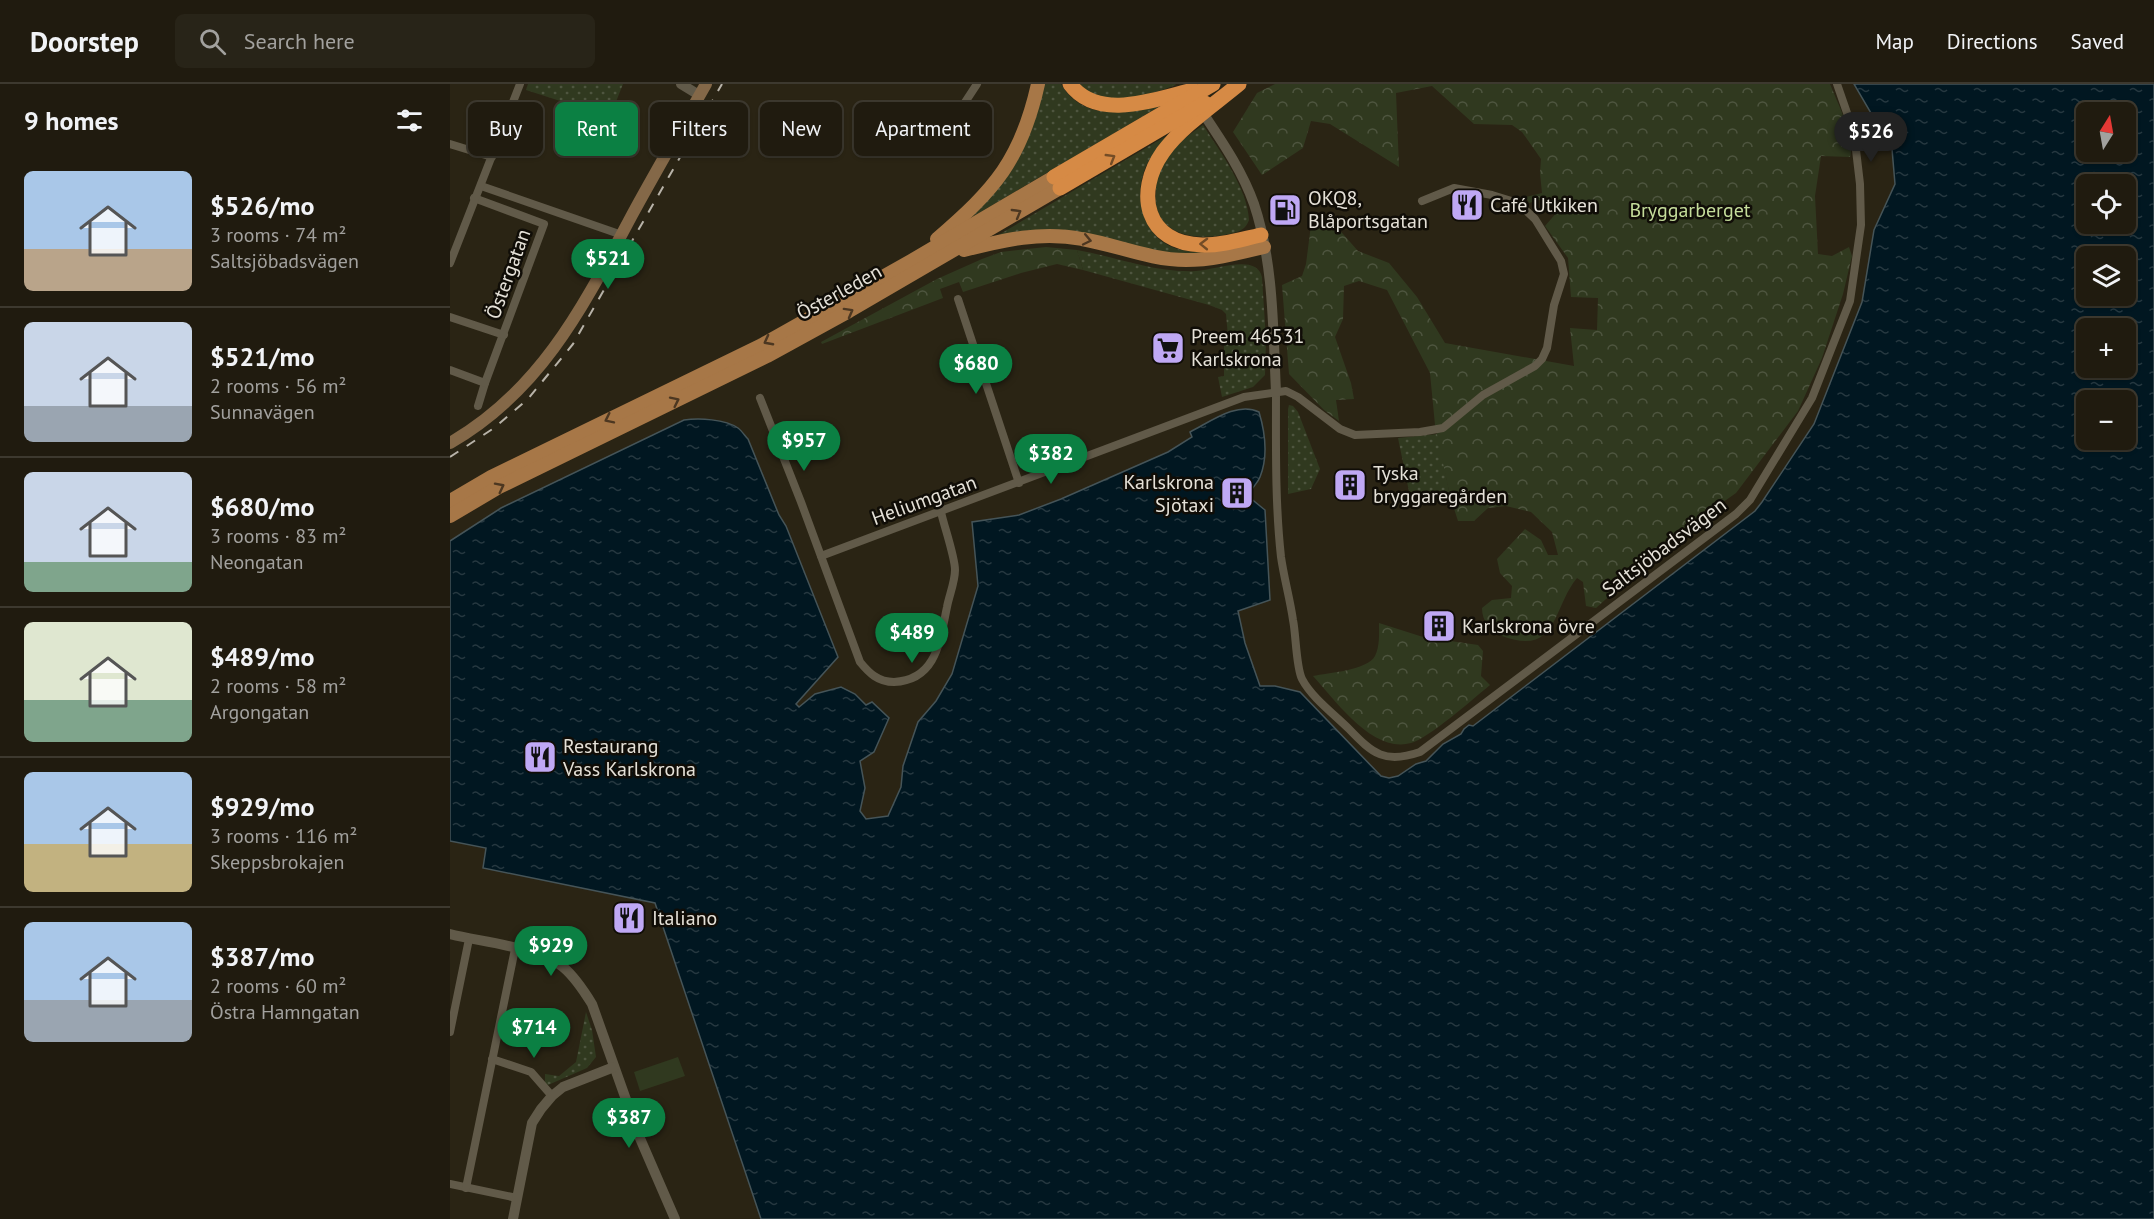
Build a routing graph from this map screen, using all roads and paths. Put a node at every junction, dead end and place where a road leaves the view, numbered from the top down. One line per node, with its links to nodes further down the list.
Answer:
1 (520, 84): 12 (street)
2 (681, 84): 8 (street)
3 (978, 84): 9 (street)
4 (1038, 84): 20 (main road)
5 (1070, 84): 10 (highway)
6 (1837, 84): 27 (street, Saltsjöbadsvägen)
7 (1226, 87): 10 (highway); 10 (highway)
8 (703, 89): 17 (main road)
9 (966, 102)
10 (1190, 110): 13 (highway, Österleden); 18 (street); 18 (highway, one-way to 10)
11 (450, 144): 12 (street)
12 (492, 158): 14 (street)
13 (1057, 183): 19 (main road, Österleden, one-way to 13); 20 (main road, Österleden)
14 (481, 186): 15 (street); 17 (street)
15 (474, 198): 21 (street); 24 (street, Östergatan)
16 (1422, 201): 27 (street)
17 (622, 235): 30 (main road)
18 (1262, 241): 19 (main road, one-way to 18); 27 (street)
19 (947, 255): 34 (main road, Österleden, one-way to 19)
20 (911, 261): 32 (main road, Österleden, one-way to 32)
21 (450, 263)
22 (957, 299): 31 (street)
23 (450, 317): 24 (street)
24 (504, 335): 26 (street, Östergatan)
25 (450, 370): 26 (street)
26 (485, 383): 29 (street, Östergatan)
27 (1276, 392): 31 (street, Heliumgatan)
28 (759, 398): 35 (street)
29 (478, 406)
30 (450, 443)
31 (1019, 483): 33 (street, Heliumgatan)
32 (450, 501)
33 (941, 512): 35 (street, Heliumgatan); 35 (street)
34 (450, 516)
35 (821, 556)
36 (450, 934): 37 (street)
37 (470, 939): 38 (street); 39 (street)
38 (515, 949): 40 (street); 41 (street)
39 (450, 1032)
40 (492, 1059): 42 (street); 44 (street)
41 (614, 1067): 42 (street); 47 (street)
42 (552, 1096): 45 (street)
43 (450, 1184): 44 (street)
44 (466, 1188): 45 (street)
45 (517, 1198): 46 (street)
46 (513, 1219)
47 (675, 1219)

